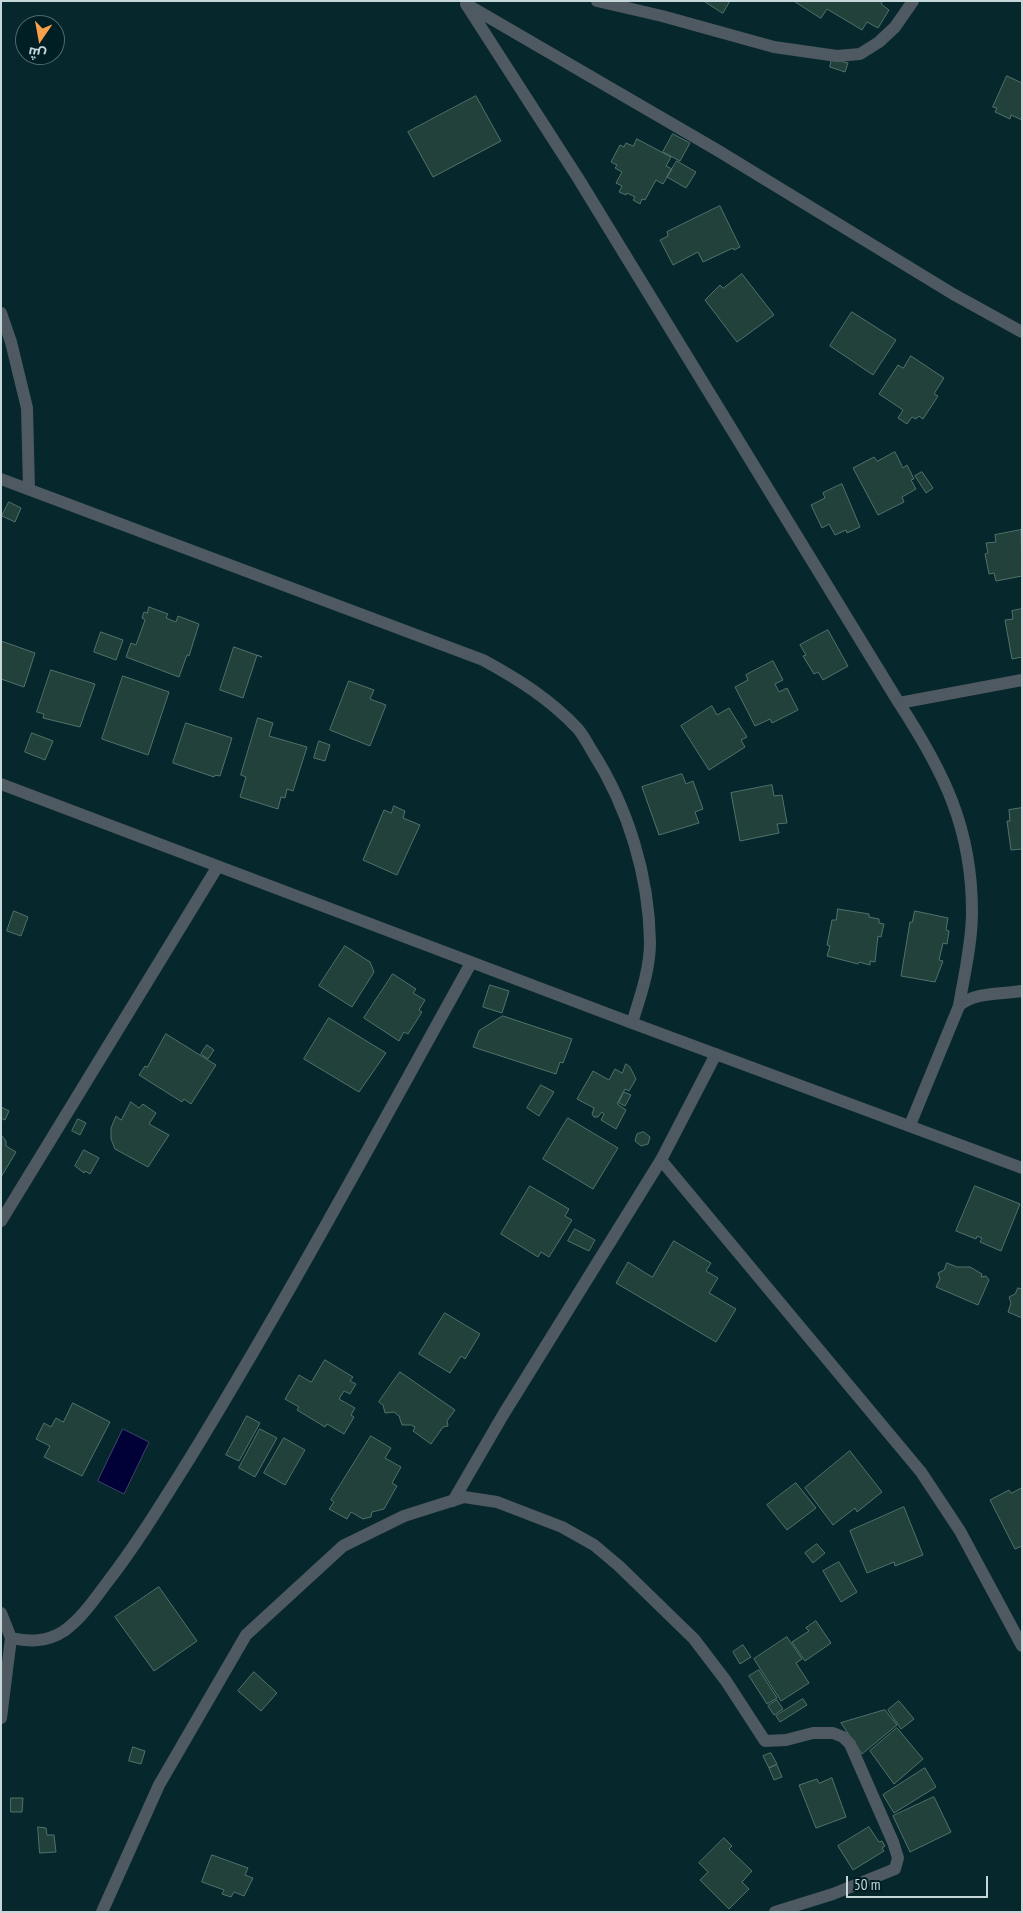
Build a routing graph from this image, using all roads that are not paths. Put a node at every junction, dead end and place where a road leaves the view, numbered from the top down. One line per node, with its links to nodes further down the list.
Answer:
1 (597, 1): 2 (street)
2 (913, 1)
3 (465, 2): 5 (street); 9 (street)
4 (1, 313): 7 (street)
5 (1022, 332)
6 (1, 479): 7 (street)
7 (29, 489): 15 (street)
8 (1022, 680): 9 (street)
9 (899, 703): 14 (street)
10 (1, 784): 11 (street)
11 (218, 866): 12 (street); 20 (street)
12 (470, 963): 15 (street); 23 (street)
13 (1022, 991): 14 (street)
14 (959, 1006): 17 (street)
15 (632, 1024): 16 (street)
16 (716, 1054): 17 (street); 18 (street)
17 (910, 1125): 19 (street)
18 (661, 1160): 21 (street); 24 (street)
19 (1022, 1168)
20 (1, 1221)
21 (453, 1501): 26 (street); 27 (street)
22 (1, 1613): 23 (street)
23 (11, 1638): 25 (street)
24 (1022, 1646)
25 (1, 1718)
26 (102, 1912)
27 (776, 1912)

